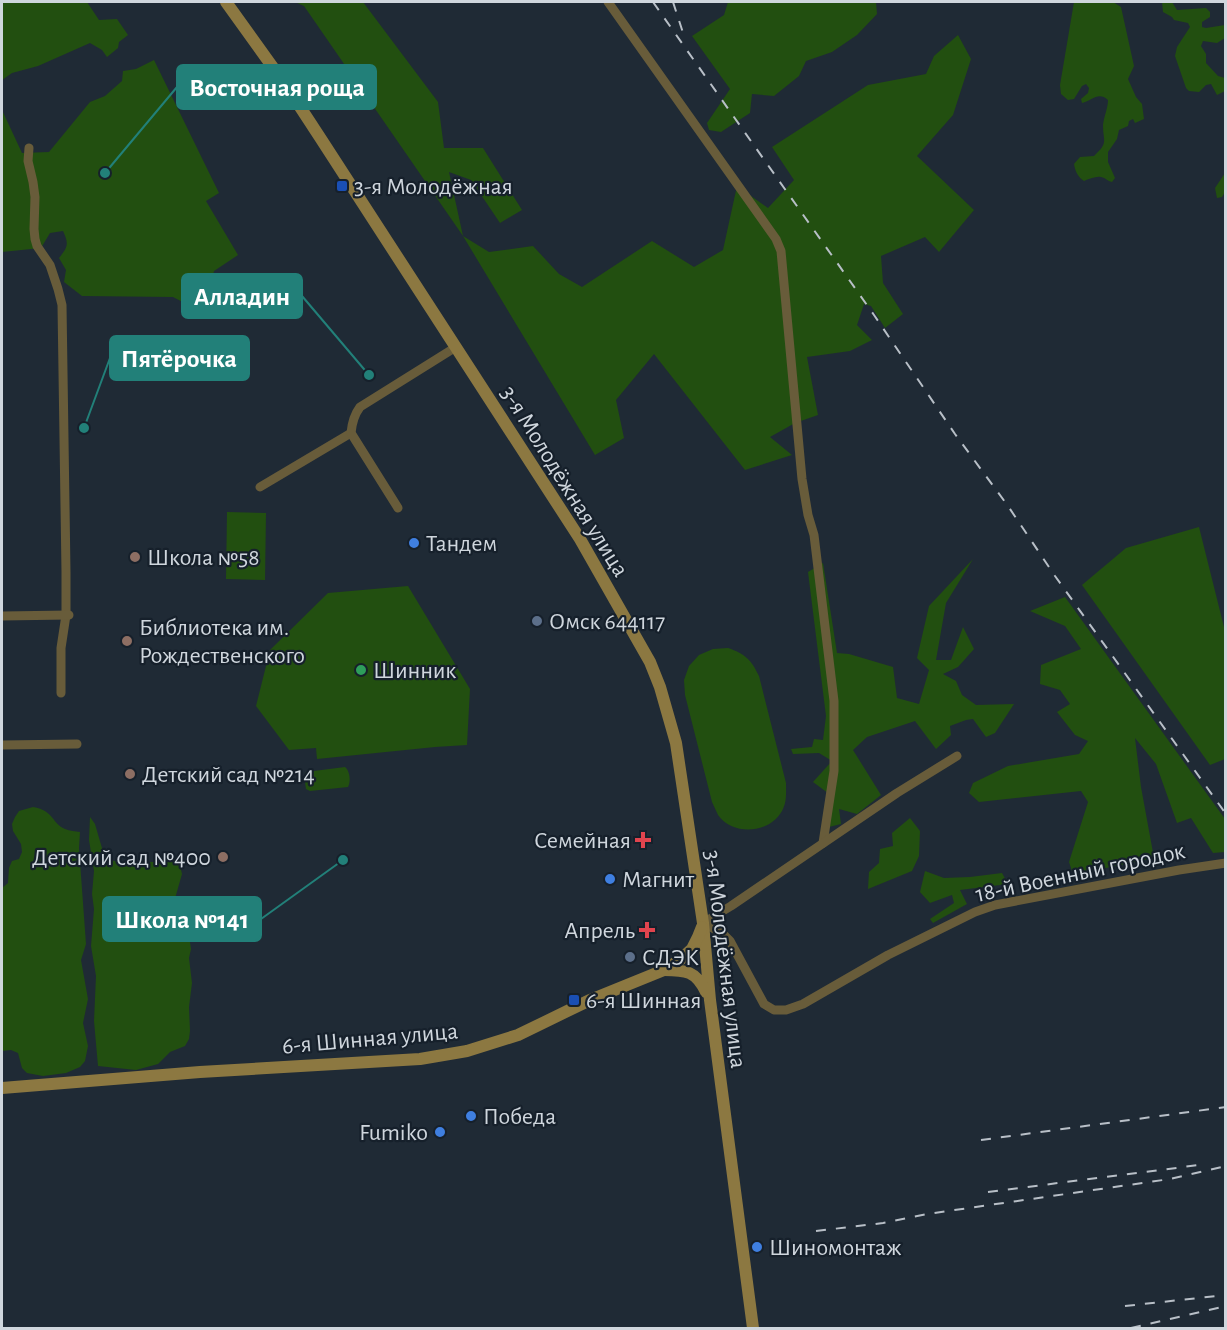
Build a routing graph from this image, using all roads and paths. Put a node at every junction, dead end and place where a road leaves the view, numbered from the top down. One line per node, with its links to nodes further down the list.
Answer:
1 (226, 2): 4 (main road, 3-я Молодёжная улица)
2 (608, 2): 14 (street)
3 (29, 148): 8 (street)
4 (456, 347): 5 (street); 16 (main road, 3-я Молодёжная улица)
5 (351, 433): 6 (street); 7 (street)
6 (260, 487)
7 (398, 508)
8 (67, 615): 9 (street); 10 (street)
9 (2, 616)
10 (61, 693)
11 (77, 744): 12 (street)
12 (2, 745)
13 (957, 756): 14 (street)
14 (823, 843): 16 (street)
15 (1226, 863): 16 (street, 18-й Военный городок)
16 (703, 923): 17 (main road, 6-я Шинная улица); 18 (main road, 3-я Молодёжная улица)
17 (664, 970): 18 (main road); 19 (main road, 6-я Шинная улица)
18 (710, 1000): 20 (main road, 3-я Молодёжная улица)
19 (2, 1088)
20 (753, 1329)

